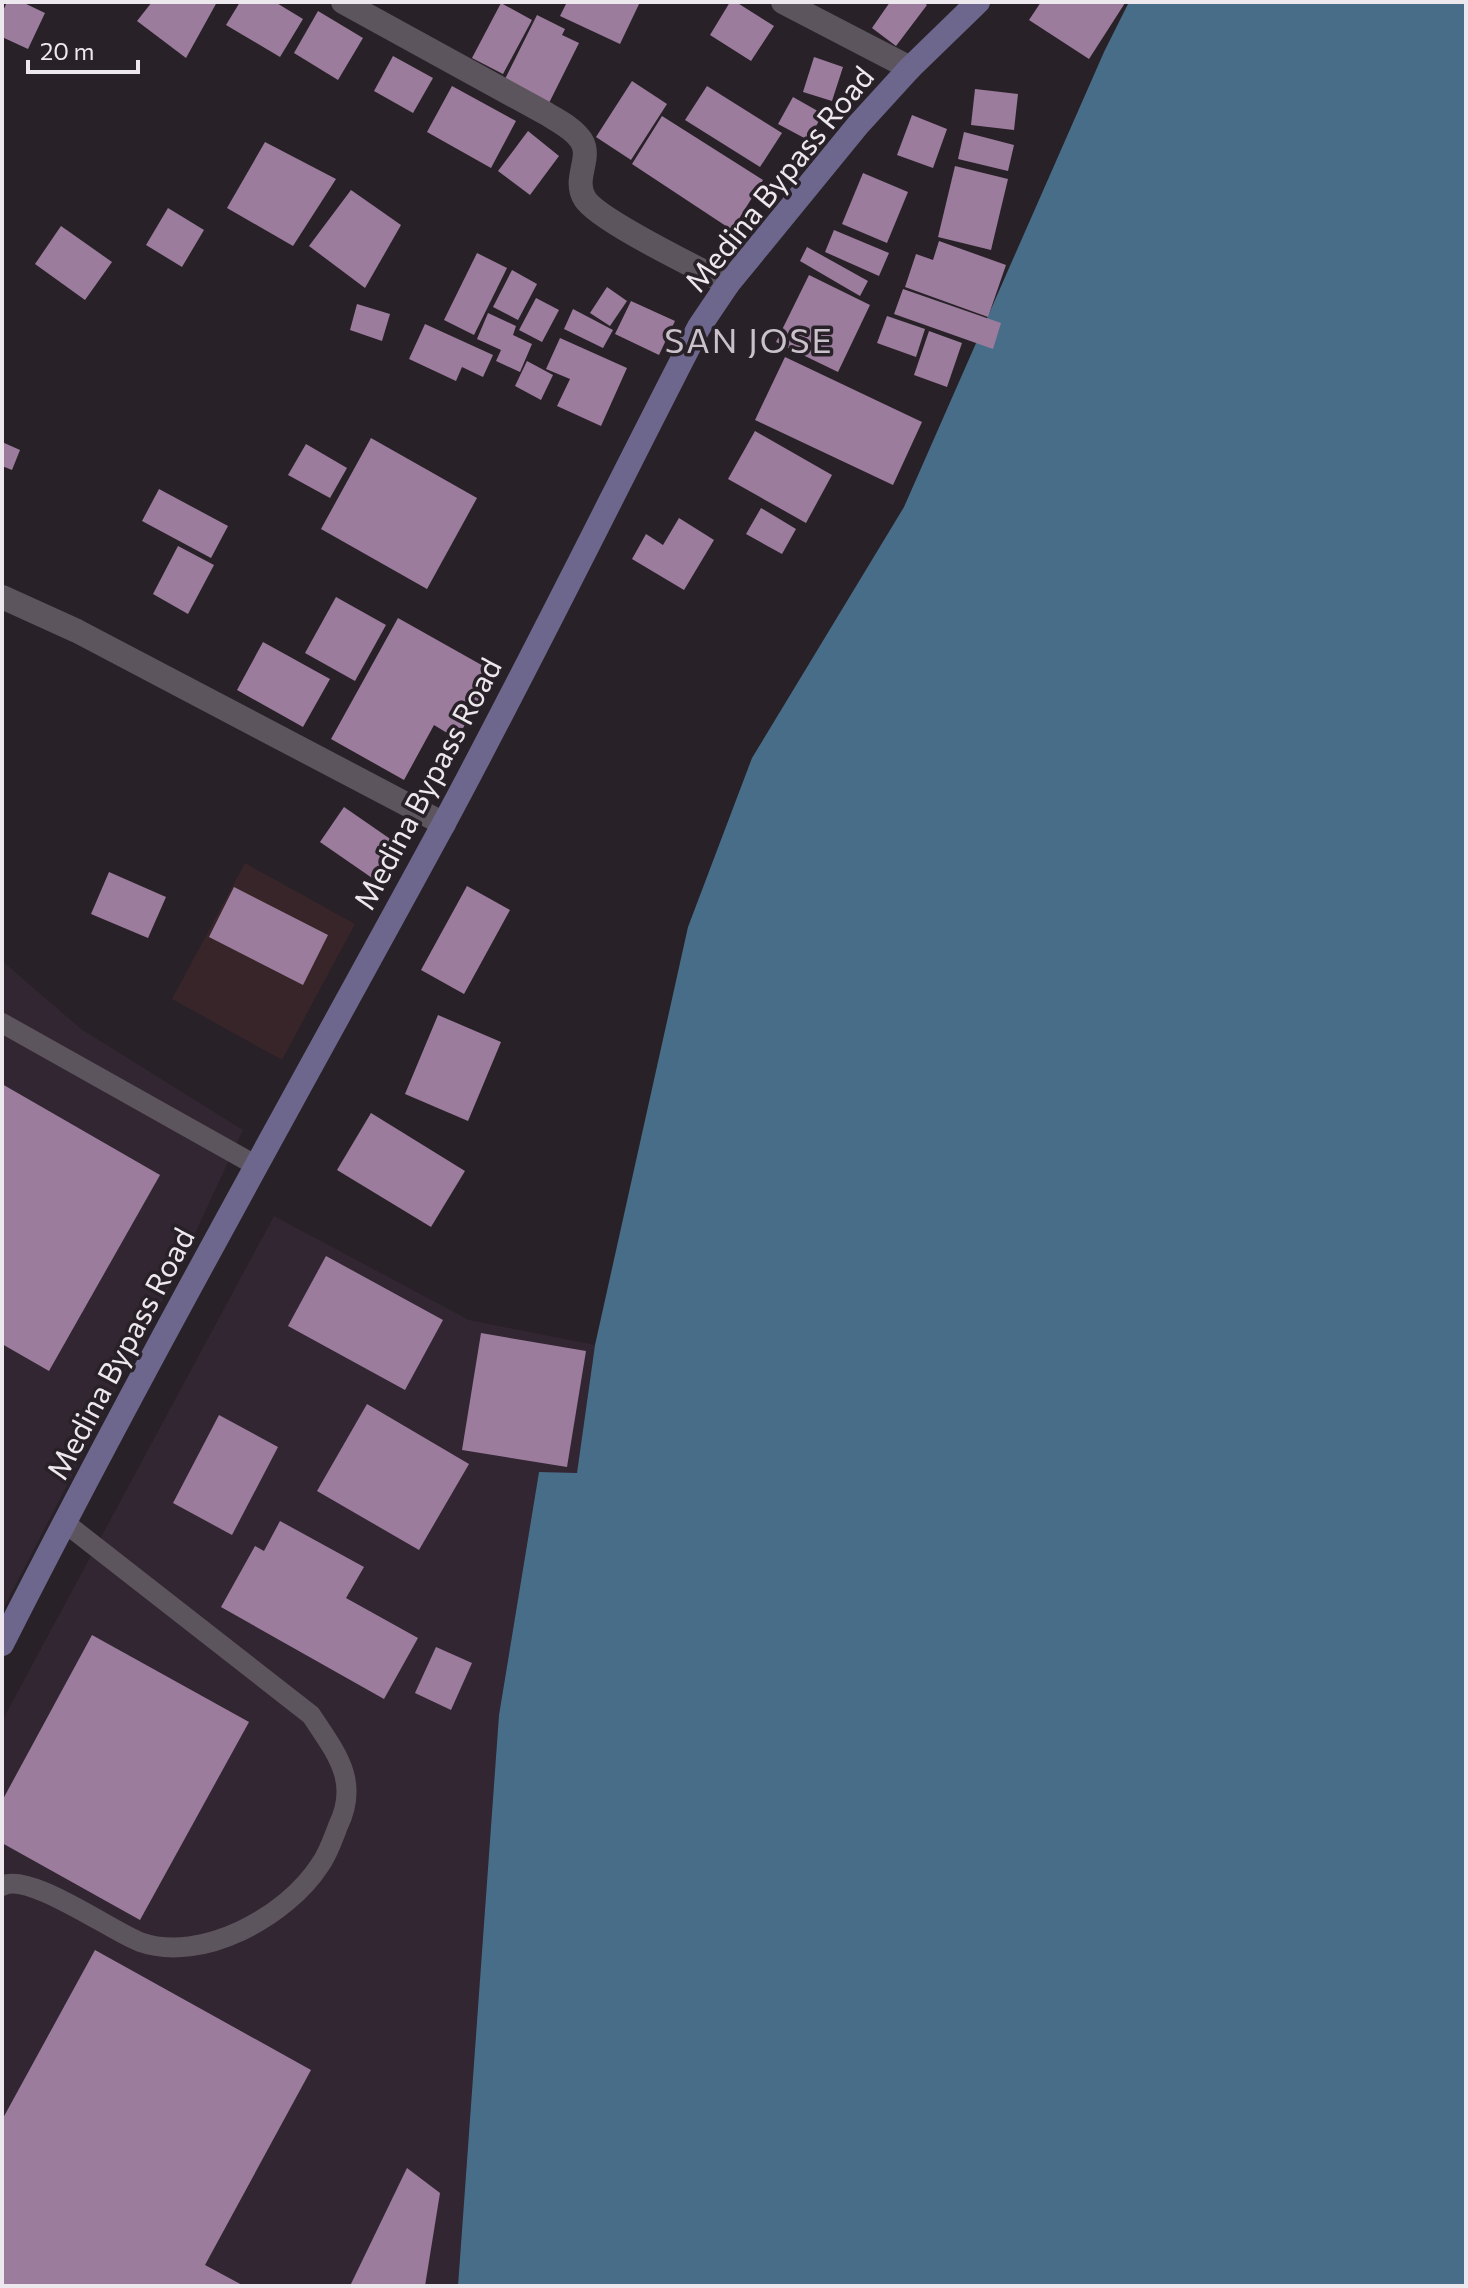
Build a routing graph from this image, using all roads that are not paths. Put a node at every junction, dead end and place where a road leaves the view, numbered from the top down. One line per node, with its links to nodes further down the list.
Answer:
1 (343, 2): 5 (street)
2 (783, 2): 4 (street)
3 (978, 2): 4 (main road, Medina Bypass Road)
4 (910, 68): 5 (main road, Medina Bypass Road)
5 (728, 284): 7 (main road, Medina Bypass Road)
6 (2, 597): 7 (street)
7 (444, 824): 9 (main road, Medina Bypass Road)
8 (2, 1023): 9 (lane)
9 (255, 1165): 10 (main road, Medina Bypass Road)
10 (64, 1522): 11 (main road, Medina Bypass Road); 12 (lane)
11 (2, 1644)
12 (2, 1886)

